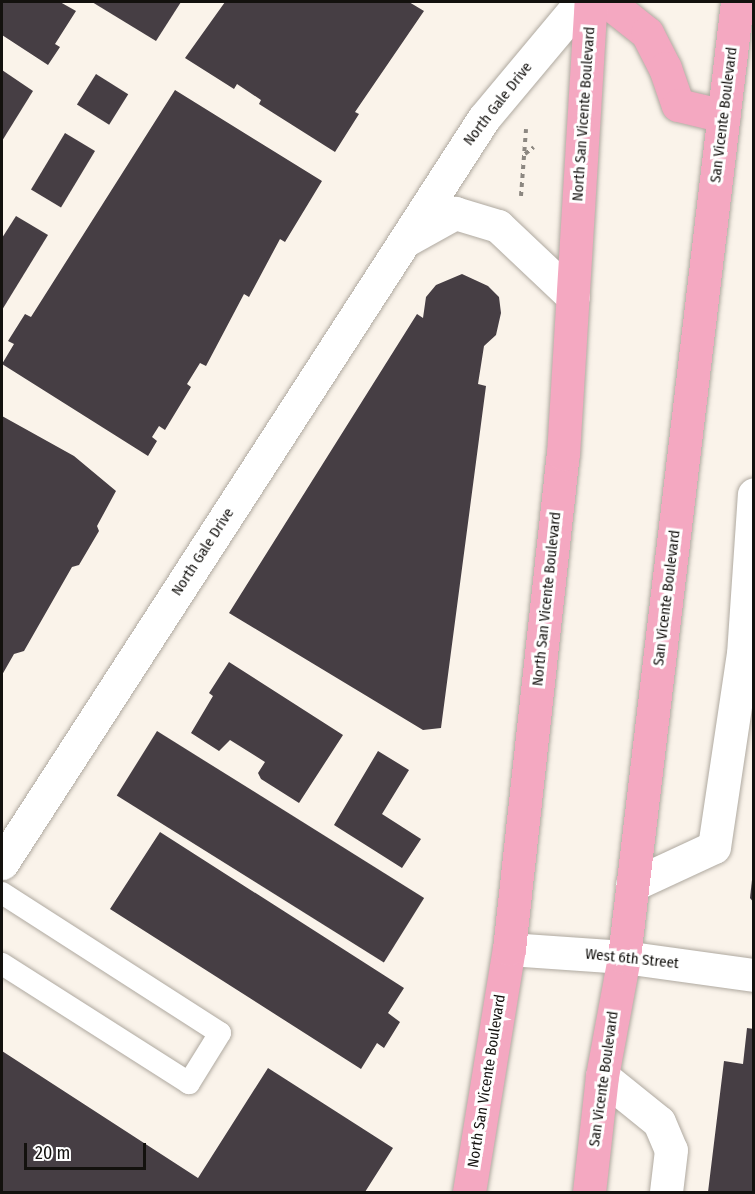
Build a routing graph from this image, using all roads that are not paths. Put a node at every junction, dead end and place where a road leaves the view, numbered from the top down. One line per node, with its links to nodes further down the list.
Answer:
1 (581, 2): 6 (street, North Gale Drive)
2 (591, 2): 7 (main road, North San Vicente Boulevard)
3 (608, 2): 5 (main road)
4 (738, 2): 5 (main road, San Vicente Boulevard)
5 (724, 116): 10 (main road, San Vicente Boulevard)
6 (404, 241): 7 (street, North Gale Drive); 9 (street, North Gale Drive)
7 (573, 297): 12 (main road, North San Vicente Boulevard)
8 (753, 494): 10 (street)
9 (2, 863)
10 (632, 885): 13 (main road, San Vicente Boulevard)
11 (2, 893): 14 (lane)
12 (509, 949): 13 (street, West 6th Street); 17 (main road, North San Vicente Boulevard)
13 (624, 957): 15 (street, West 6th Street); 16 (main road, San Vicente Boulevard)
14 (2, 964)
15 (753, 975)
16 (602, 1077): 18 (main road, San Vicente Boulevard); 19 (street)
17 (469, 1192)
18 (589, 1192)
19 (666, 1192)

